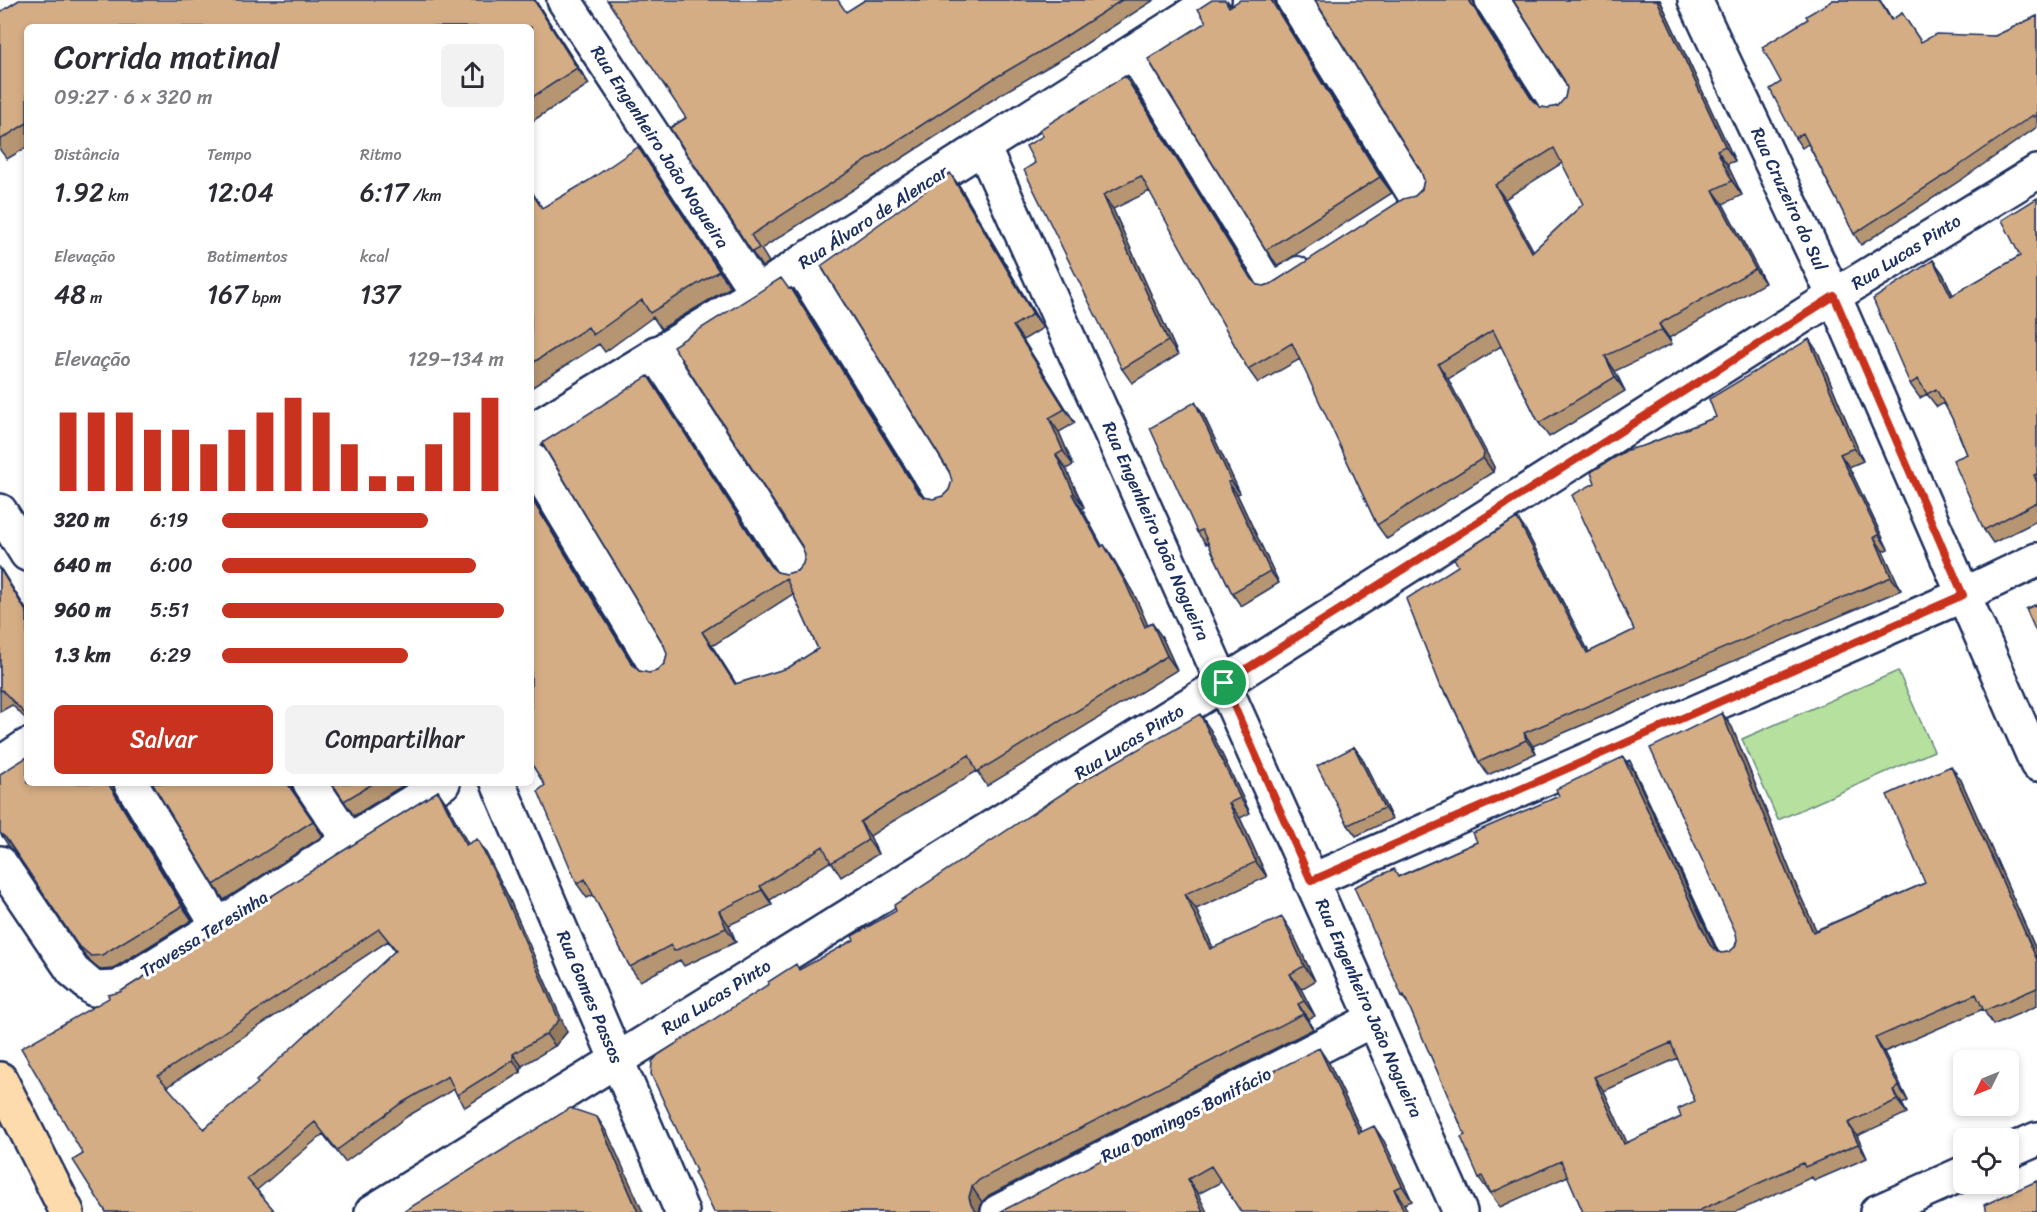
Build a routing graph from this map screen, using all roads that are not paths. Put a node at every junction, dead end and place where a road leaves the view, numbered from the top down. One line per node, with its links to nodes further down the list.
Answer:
1 (564, 0): 13 (street, Rua Engenheiro João Nogueira)
2 (1214, 0): 6 (street, Rua Álvaro de Alencar)
3 (1294, 0): 10 (street)
4 (1492, 0): 7 (street)
5 (1695, 0): 14 (street, Rua Cruzeiro do Sul)
6 (1129, 53): 8 (street, Rua Álvaro de Alencar); 11 (lane)
7 (1558, 104)
8 (983, 147): 12 (street, Rua Álvaro de Alencar); 25 (street, Rua Engenheiro João Nogueira)
9 (2037, 172): 14 (street, Rua Lucas Pinto)
10 (1405, 201)
11 (1320, 255)
12 (799, 264): 13 (street, Rua Álvaro de Alencar); 18 (street)
13 (757, 293): 15 (street, Rua Álvaro de Alencar)
14 (1834, 296): 23 (street, Rua Cruzeiro do Sul); 25 (street, Rua Lucas Pinto)
15 (657, 353): 16 (street, Rua Álvaro de Alencar); 22 (street)
16 (534, 429)
17 (534, 464): 24 (street)
18 (943, 495)
19 (0, 511): 20 (street)
20 (24, 549)
21 (2037, 560): 23 (street)
22 (796, 570)
23 (1963, 595): 26 (street); 29 (street, Rua Cruzeiro do Sul)
24 (658, 669)
25 (1224, 683): 36 (street, Rua Engenheiro João Nogueira); 40 (street, Rua Lucas Pinto)
26 (1634, 739): 36 (street); 38 (lane)
27 (24, 748): 28 (street)
28 (0, 764)
29 (2037, 764)
30 (132, 786): 37 (street)
31 (312, 786): 34 (street)
32 (438, 786): 34 (street, Travessa Teresinha)
33 (499, 786): 40 (street, Rua Gomes Passos)
34 (349, 841): 37 (street, Travessa Teresinha)
35 (0, 862): 37 (street, Travessa Teresinha)
36 (1311, 881): 39 (street, Rua Engenheiro João Nogueira)
37 (218, 926)
38 (1733, 953)
39 (1374, 1019): 48 (street, Rua Domingos Bonifácio); 49 (street, Rua Engenheiro João Nogueira)
40 (617, 1059): 46 (street, Rua Lucas Pinto); 47 (street, Rua Gomes Passos)
41 (0, 1079): 45 (main road)
42 (2037, 1139): 43 (street)
43 (2019, 1147)
44 (1953, 1178): 50 (street)
45 (67, 1212)
46 (372, 1212)
47 (682, 1212)
48 (998, 1212)
49 (1460, 1212)
50 (1876, 1212)

